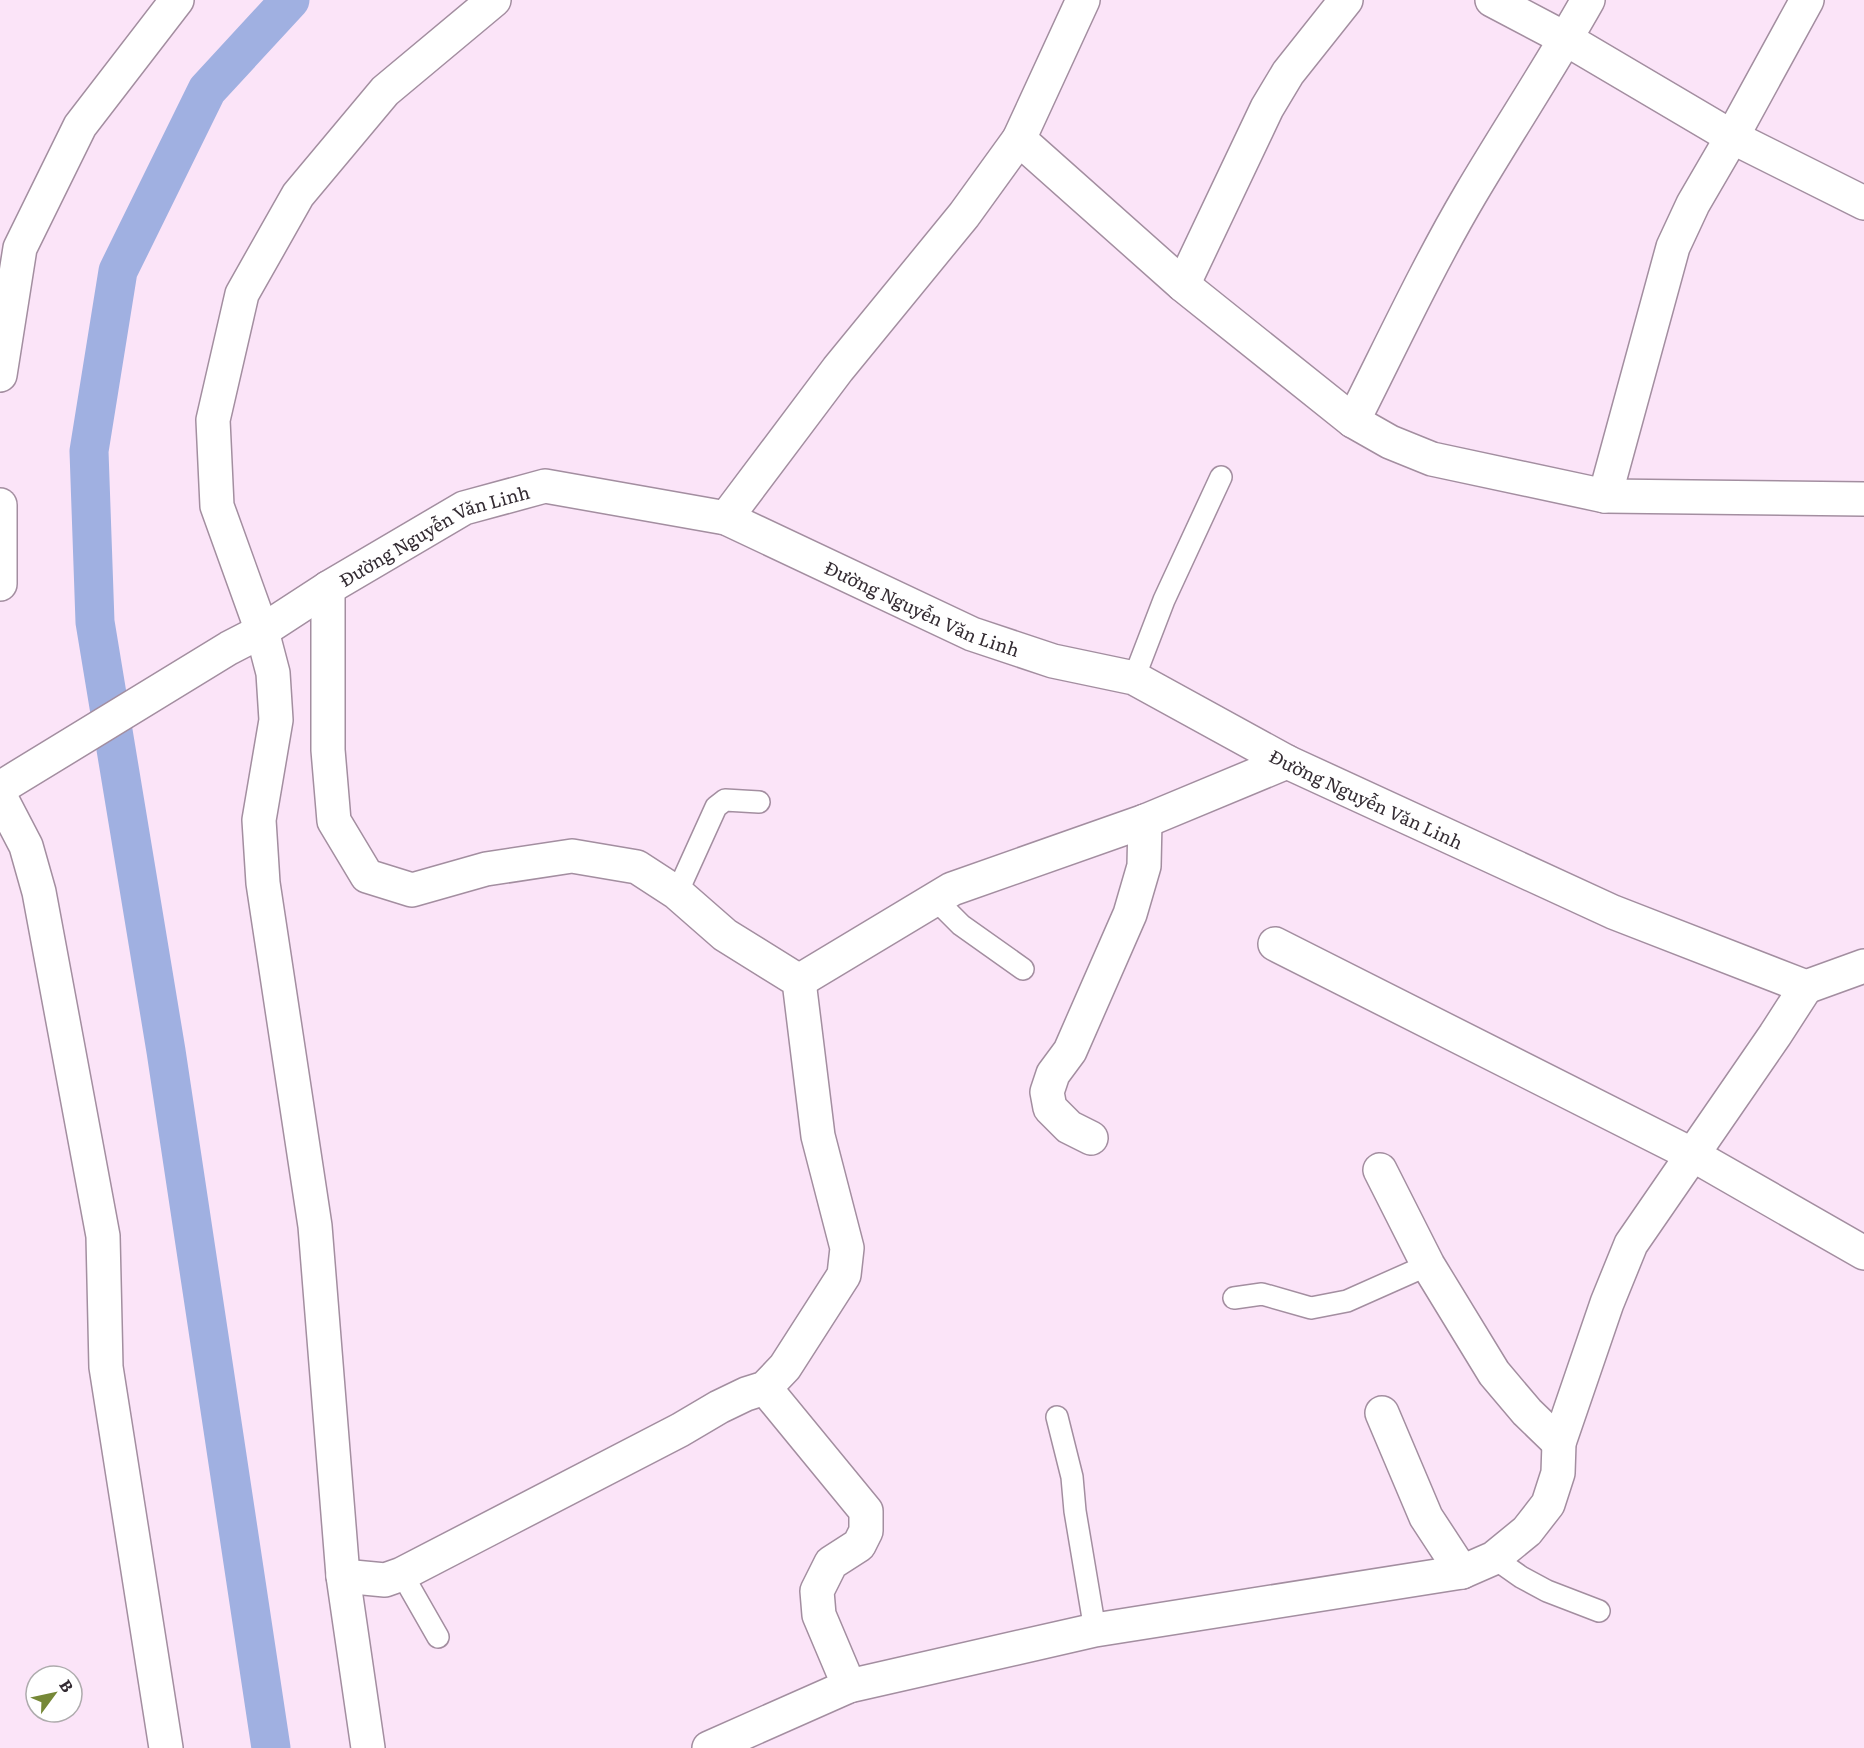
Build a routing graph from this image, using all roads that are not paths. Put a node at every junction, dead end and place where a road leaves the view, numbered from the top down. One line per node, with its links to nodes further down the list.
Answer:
1 (177, 0): 13 (street)
2 (494, 0): 22 (street)
3 (1083, 0): 10 (street)
4 (1346, 0): 12 (street)
5 (1492, 0): 8 (street)
6 (1588, 0): 8 (street)
7 (1807, 0): 9 (street)
8 (1566, 39): 9 (street); 14 (street)
9 (1732, 137): 11 (street); 16 (street)
10 (1019, 139): 12 (street); 19 (street)
11 (1864, 203)
12 (1182, 285): 14 (street)
13 (0, 375)
14 (1353, 421): 16 (street)
15 (1221, 477): 23 (lane)
16 (1605, 496): 17 (street)
17 (1864, 499)
18 (0, 504): 20 (street)
19 (726, 518): 21 (street, Đường Nguyễn Văn Linh); 23 (street, Đường Nguyễn Văn Linh)
20 (0, 584)
21 (328, 588): 22 (street, Đường Nguyễn Văn Linh); 29 (street)
22 (262, 631): 25 (street, Đường Nguyễn Văn Linh); 49 (street)
23 (1134, 678): 24 (street, Đường Nguyễn Văn Linh)
24 (1287, 762): 28 (street); 35 (street, Đường Nguyễn Văn Linh)
25 (0, 788)
26 (0, 796): 54 (street)
27 (759, 802): 29 (lane)
28 (1145, 821): 30 (street); 36 (street)
29 (677, 893): 34 (street)
30 (935, 899): 33 (lane); 34 (street)
31 (1275, 944): 37 (street)
32 (1864, 966): 35 (street)
33 (1023, 969)
34 (799, 981): 42 (street)
35 (1806, 987): 37 (street)
36 (1091, 1138)
37 (1693, 1155): 39 (street); 45 (street)
38 (1380, 1170): 40 (street)
39 (1864, 1253)
40 (1428, 1265): 41 (lane); 45 (street)
41 (1234, 1298)
42 (765, 1388): 48 (street); 53 (street)
43 (1382, 1413): 47 (street)
44 (1057, 1417): 51 (lane)
45 (1559, 1443): 46 (street)
46 (1494, 1558): 47 (street); 50 (lane)
47 (1462, 1572): 51 (street)
48 (402, 1574): 49 (street); 52 (lane)
49 (343, 1576): 55 (street)
50 (1599, 1611)
51 (1095, 1630): 53 (street)
52 (438, 1637)
53 (849, 1686): 56 (street)
54 (166, 1748)
55 (368, 1748)
56 (709, 1748)

